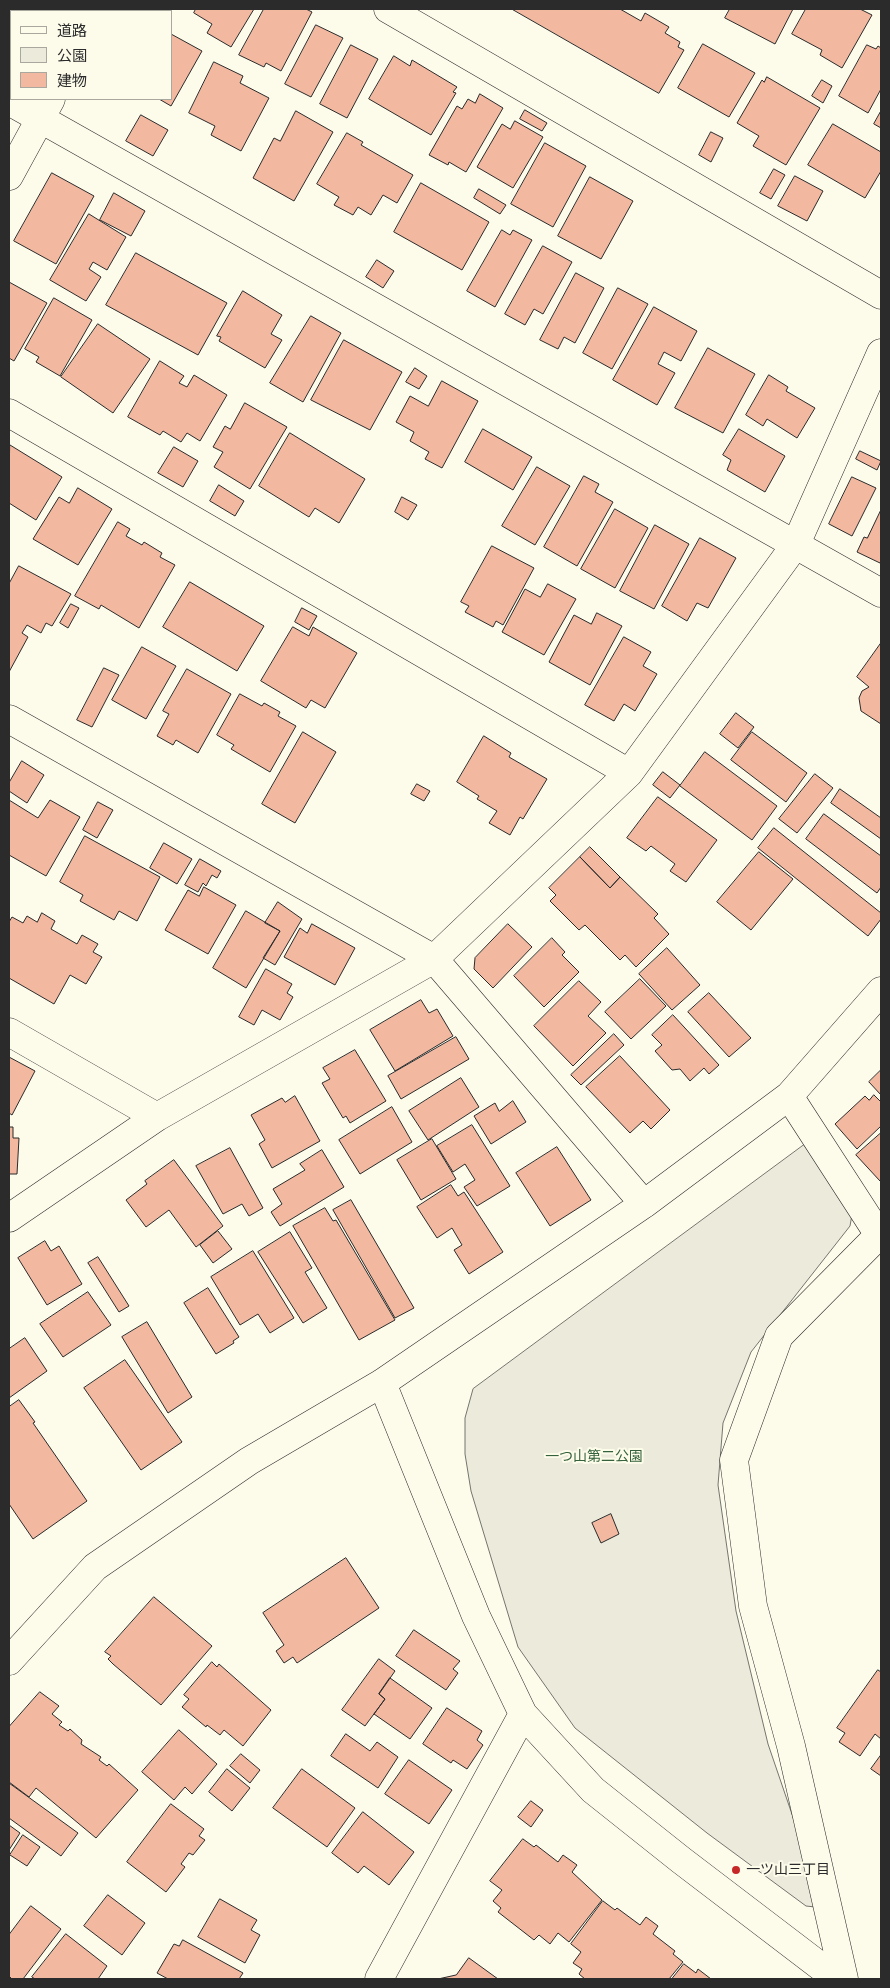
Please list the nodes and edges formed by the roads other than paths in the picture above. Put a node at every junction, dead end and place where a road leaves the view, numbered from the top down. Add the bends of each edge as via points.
1 (388, 9) edge
2 (9, 101) edge
3 (46, 109) edge
4 (9, 176) edge
5 (881, 294) edge
6 (881, 353) edge
7 (9, 413) edge
8 (796, 544) junction
9 (881, 593) edge
10 (9, 719) edge
11 (629, 773) junction
12 (434, 959) junction
13 (881, 991) edge
14 (9, 1032) edge
15 (789, 1096) junction
16 (157, 1117) junction
17 (644, 1204) junction
18 (9, 1218) edge
19 (880, 1235) edge
20 (382, 1383) junction
21 (9, 1661) edge
22 (523, 1714) junction
23 (379, 1979) edge
24 (837, 1979) edge
25 (844, 1979) edge

1 - 5 street
2 - 3 street
3 - 4 street
3 - 8 street
6 - 8 street
7 - 11 street
8 - 9 street
8 - 11 street
10 - 12 street
11 - 12 street
12 - 16 street
12 - 17 street
13 - 15 street
14 - 16 street
15 - 17 street
15 - 19 street
16 - 18 street
17 - 20 street
19 - 25 street via 779,1336 734,1460 753,1606 791,1746
20 - 21 street via 249,1461 95,1567
20 - 22 street via 476,1616
22 - 23 street
22 - 24 street via 592,1790

